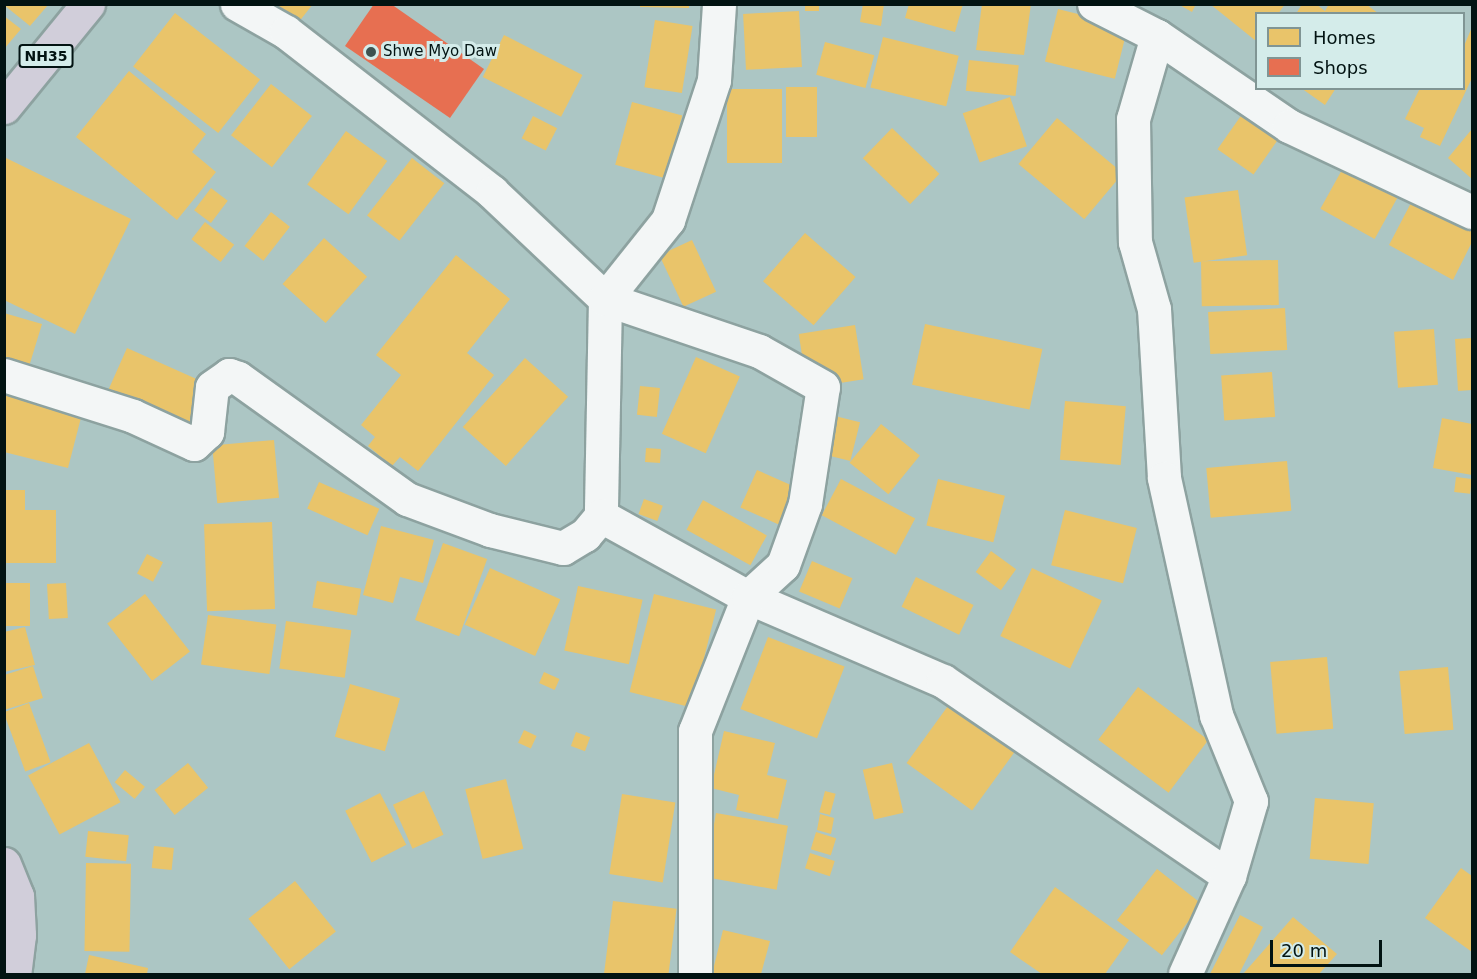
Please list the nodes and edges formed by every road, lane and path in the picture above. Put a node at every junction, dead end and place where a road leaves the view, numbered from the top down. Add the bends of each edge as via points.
1 (88, 4) edge
2 (237, 4) edge
3 (719, 4) edge
4 (1094, 4) edge
5 (1157, 36) junction
6 (4, 107) edge
7 (1473, 212) edge
8 (605, 299) junction
9 (4, 375) edge
10 (601, 516) junction
11 (748, 597) junction
12 (4, 864) edge
13 (1229, 876) junction
14 (14, 975) edge
15 (695, 975) edge
16 (1185, 975) edge

1 - 6 highway, NH35
2 - 8 street via 286,32 492,192
3 - 8 street via 714,80 668,220
4 - 5 street
5 - 7 street via 1289,126
5 - 13 street via 1133,119 1136,242 1154,309 1164,478 1216,715 1251,801
8 - 10 street
8 - 11 street via 759,351 823,387 805,504 783,565
9 - 10 street via 133,416 194,444 207,432 212,387 229,375 407,499 490,530 563,548 585,535
10 - 11 street
11 - 13 street via 944,681
11 - 15 street via 695,731
12 - 14 highway via 17,896 19,935
13 - 16 street

